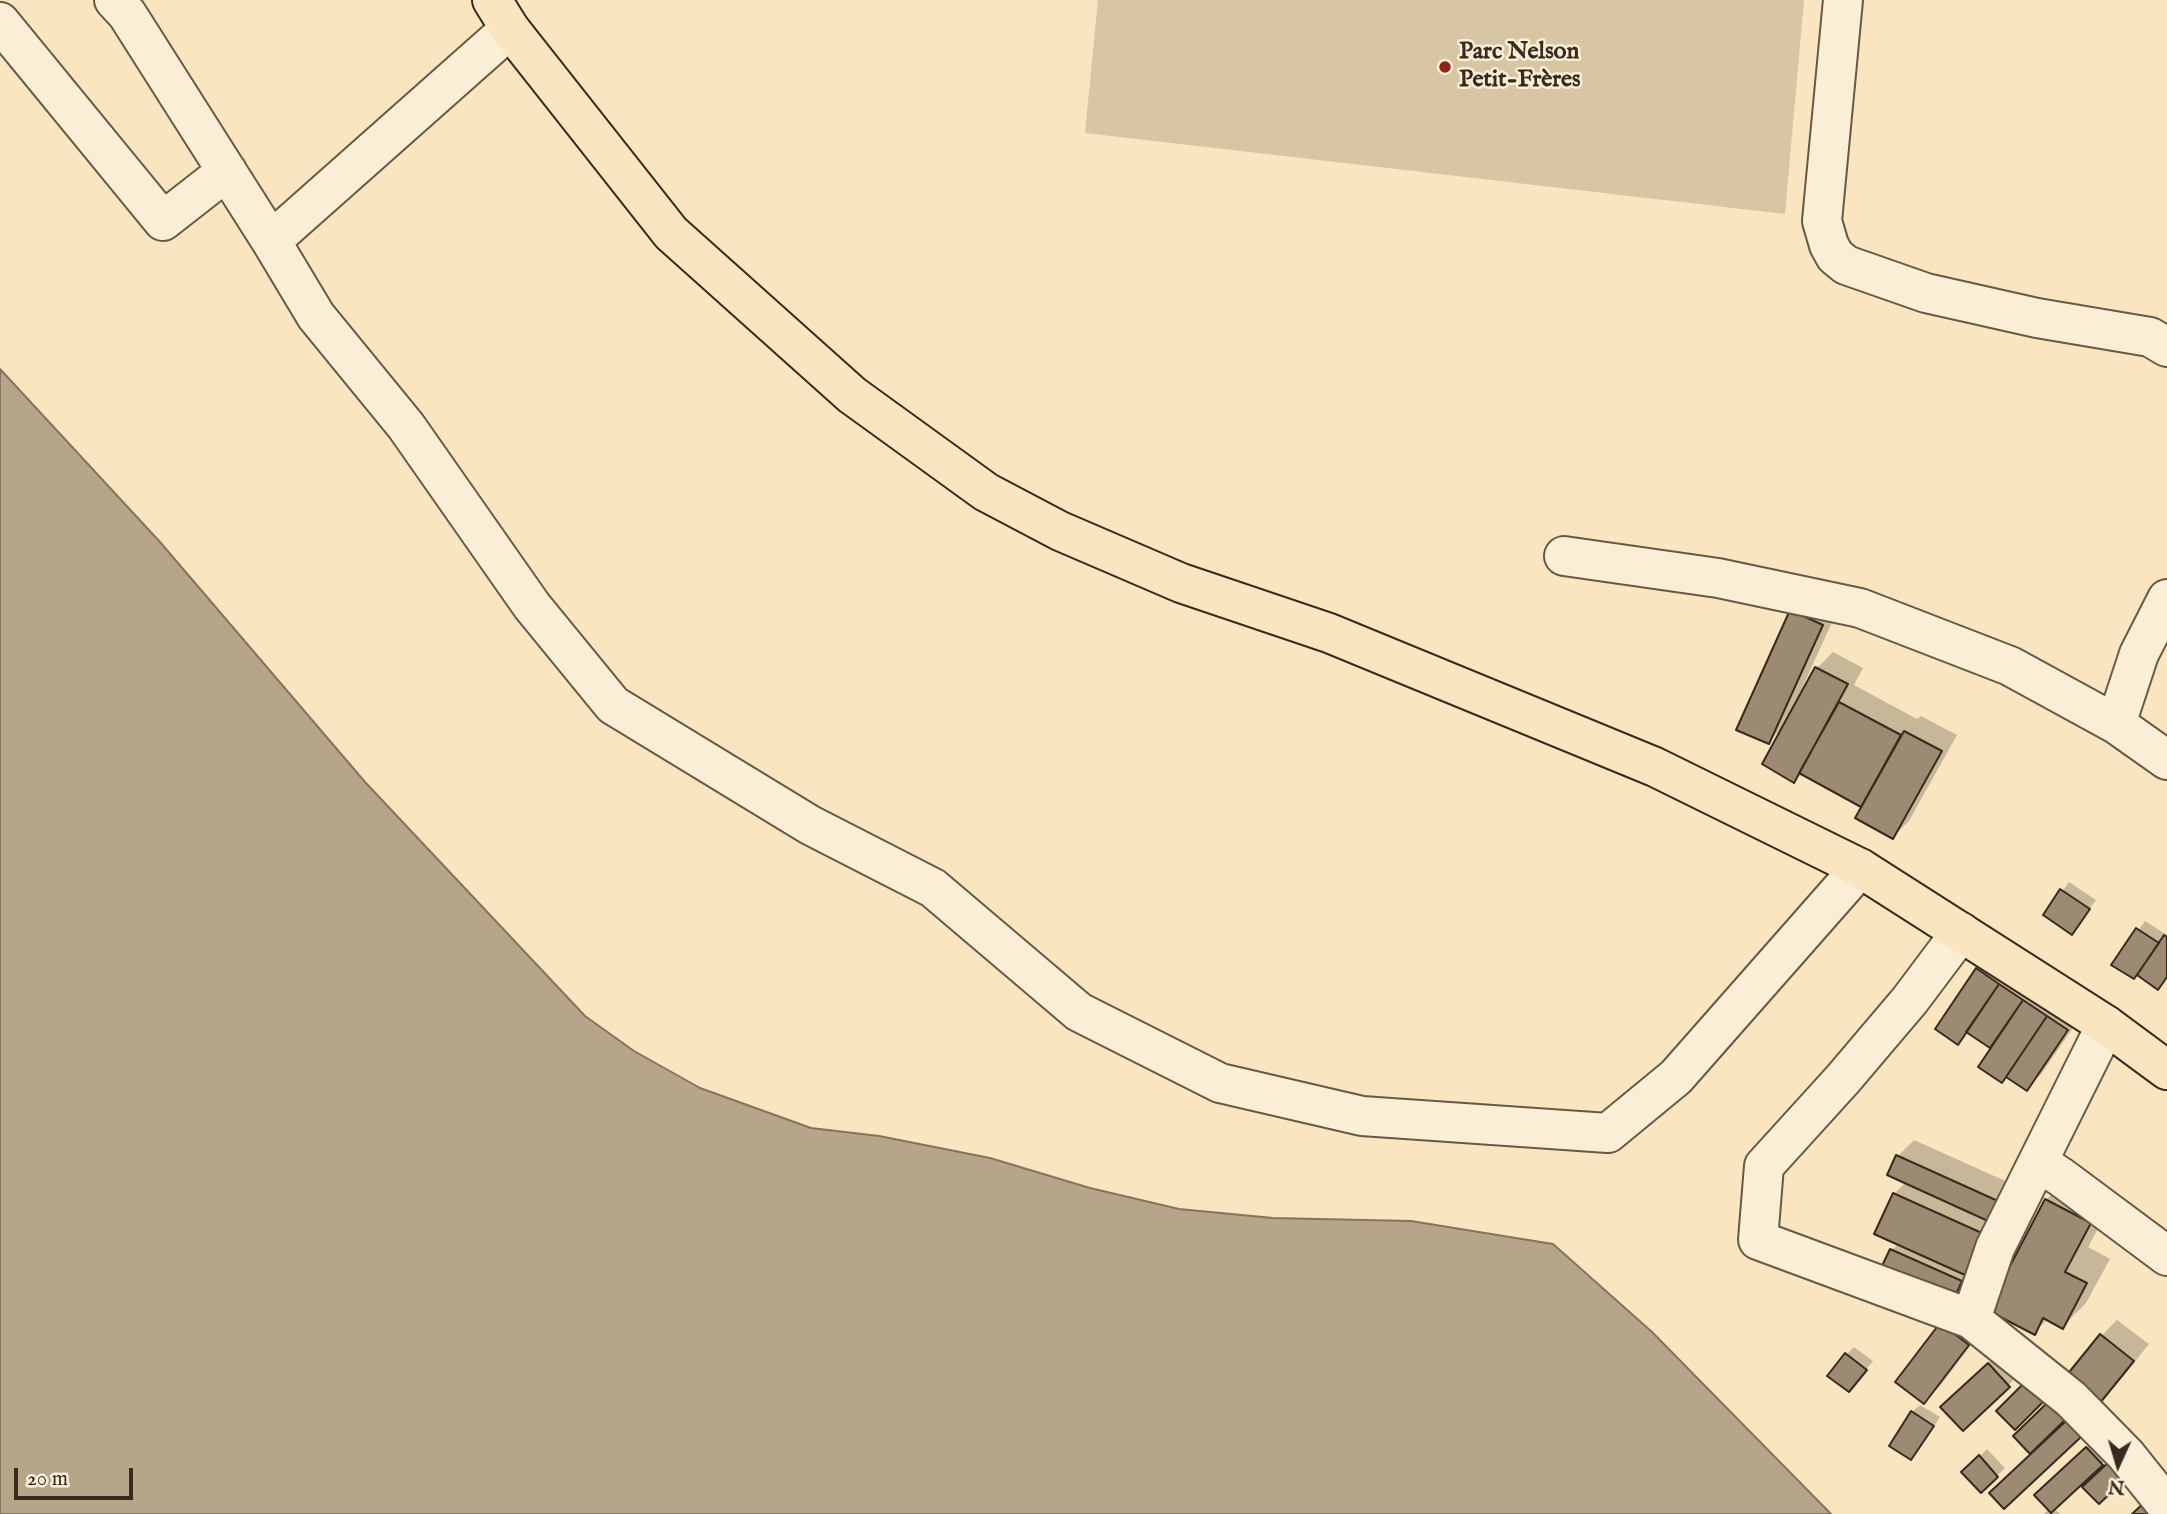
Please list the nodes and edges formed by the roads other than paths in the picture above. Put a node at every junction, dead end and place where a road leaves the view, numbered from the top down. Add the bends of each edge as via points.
1 (114, 0) edge
2 (1843, 0) edge
3 (501, 15) edge
4 (0, 22) edge
5 (227, 171) junction
6 (271, 241) junction
7 (2167, 347) edge
8 (1564, 556) dead end
9 (2167, 599) edge
10 (2116, 724) junction
11 (2167, 760) edge
12 (1860, 867) junction
13 (1961, 932) junction
14 (2106, 1025) junction
15 (2167, 1070) edge
16 (2038, 1162) junction
17 (2167, 1256) edge
18 (1970, 1319) junction
19 (2167, 1506) edge

1 - 5 street
2 - 7 street via 1822,221 1835,257 1926,293 2150,338
3 - 6 street
3 - 12 main road via 671,233 852,395 986,492 1060,531 1181,583 1329,633 1655,767
4 - 5 street via 163,221
5 - 6 street
6 - 12 street via 316,316 407,426 532,606 613,705 810,825 933,888 1079,1012 1220,1083 1362,1116 1608,1133 1676,1077
8 - 10 street via 1718,578 1860,608 2010,666
9 - 10 street via 2139,654
10 - 11 street
12 - 13 main road
13 - 14 main road
13 - 18 street via 1902,1010 1764,1166 1758,1240
14 - 15 main road
14 - 16 street
16 - 17 street
16 - 18 street via 1996,1248
18 - 19 street via 2071,1399 2126,1455

